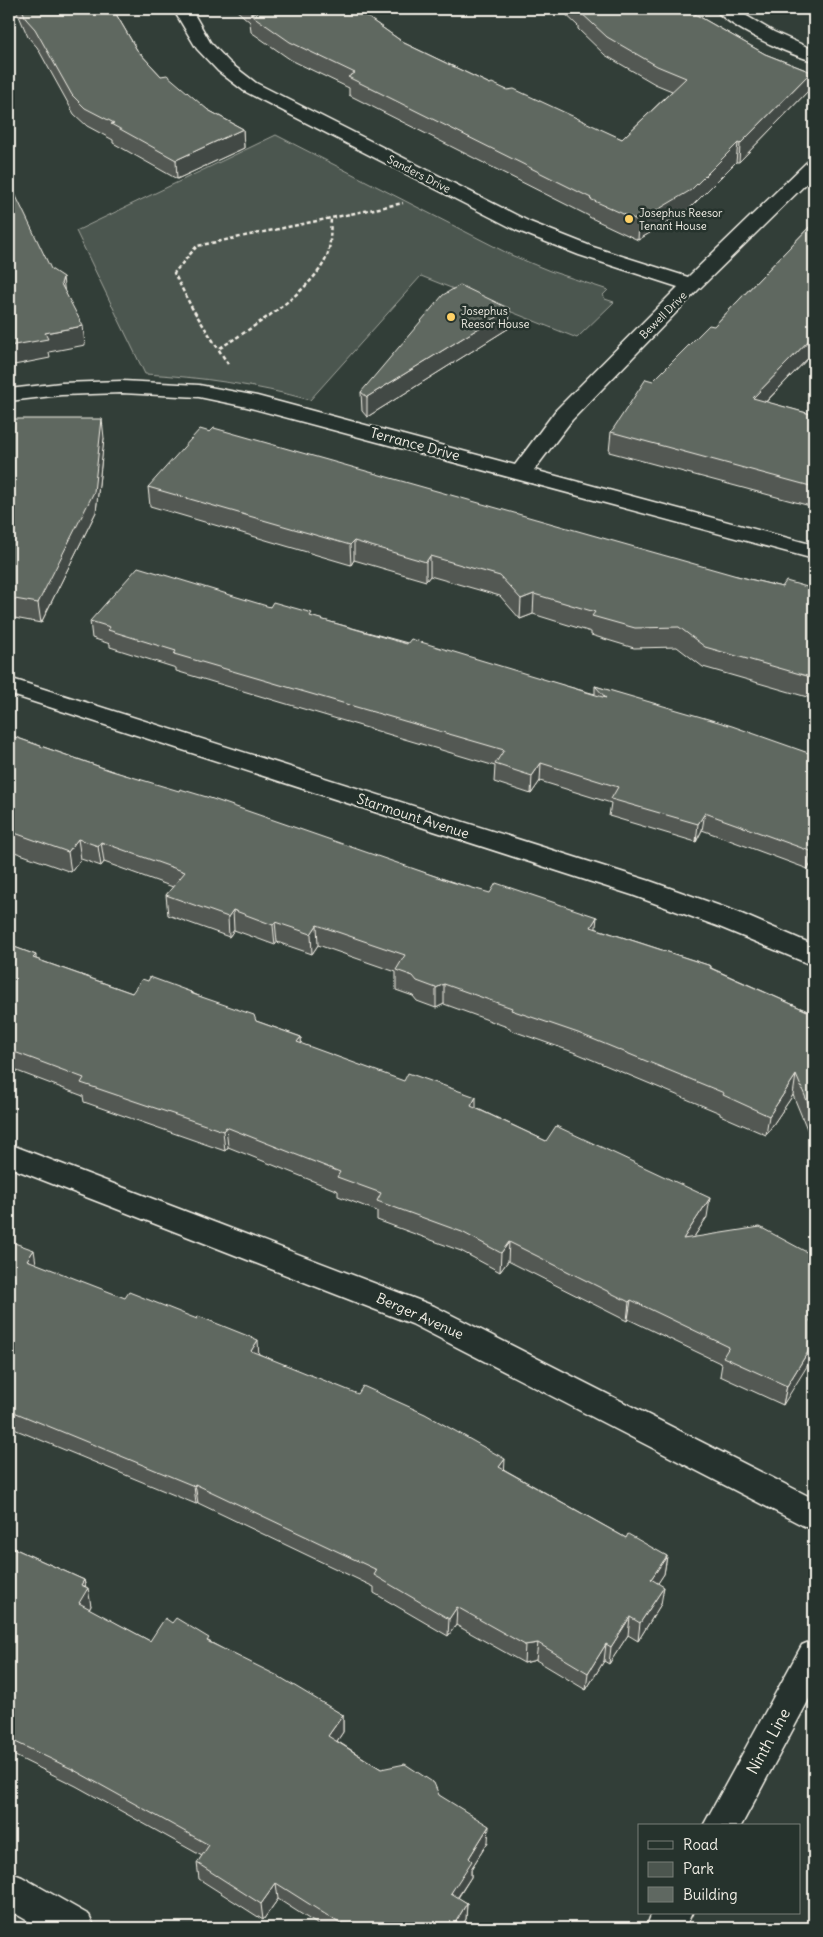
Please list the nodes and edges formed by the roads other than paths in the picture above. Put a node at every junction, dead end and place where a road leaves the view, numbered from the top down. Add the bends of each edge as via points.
1 (182, 9) edge
2 (724, 9) edge
3 (814, 56) edge
4 (814, 166) edge
5 (692, 285) junction
6 (9, 395) edge
7 (521, 472) junction
8 (814, 552) edge
9 (9, 686) edge
10 (814, 956) edge
11 (9, 1155) edge
12 (814, 1514) edge
13 (814, 1656) edge
14 (722, 1824) edge
15 (9, 1890) edge
16 (672, 1914) edge
17 (76, 1928) edge
18 (665, 1928) edge

1 - 5 street, Sanders Drive via 203,45 224,67 250,86 523,226 586,251
2 - 3 street via 767,35
4 - 5 street, Bewell Drive
5 - 7 street, Bewell Drive via 564,415
6 - 7 street, Terrance Drive via 61,389 199,391 307,415
7 - 8 street, Terrance Drive
9 - 10 street, Starmount Avenue via 641,888 727,919
11 - 12 street, Berger Avenue via 423,1315
13 - 14 street, Ninth Line
15 - 17 street
16 - 18 street

